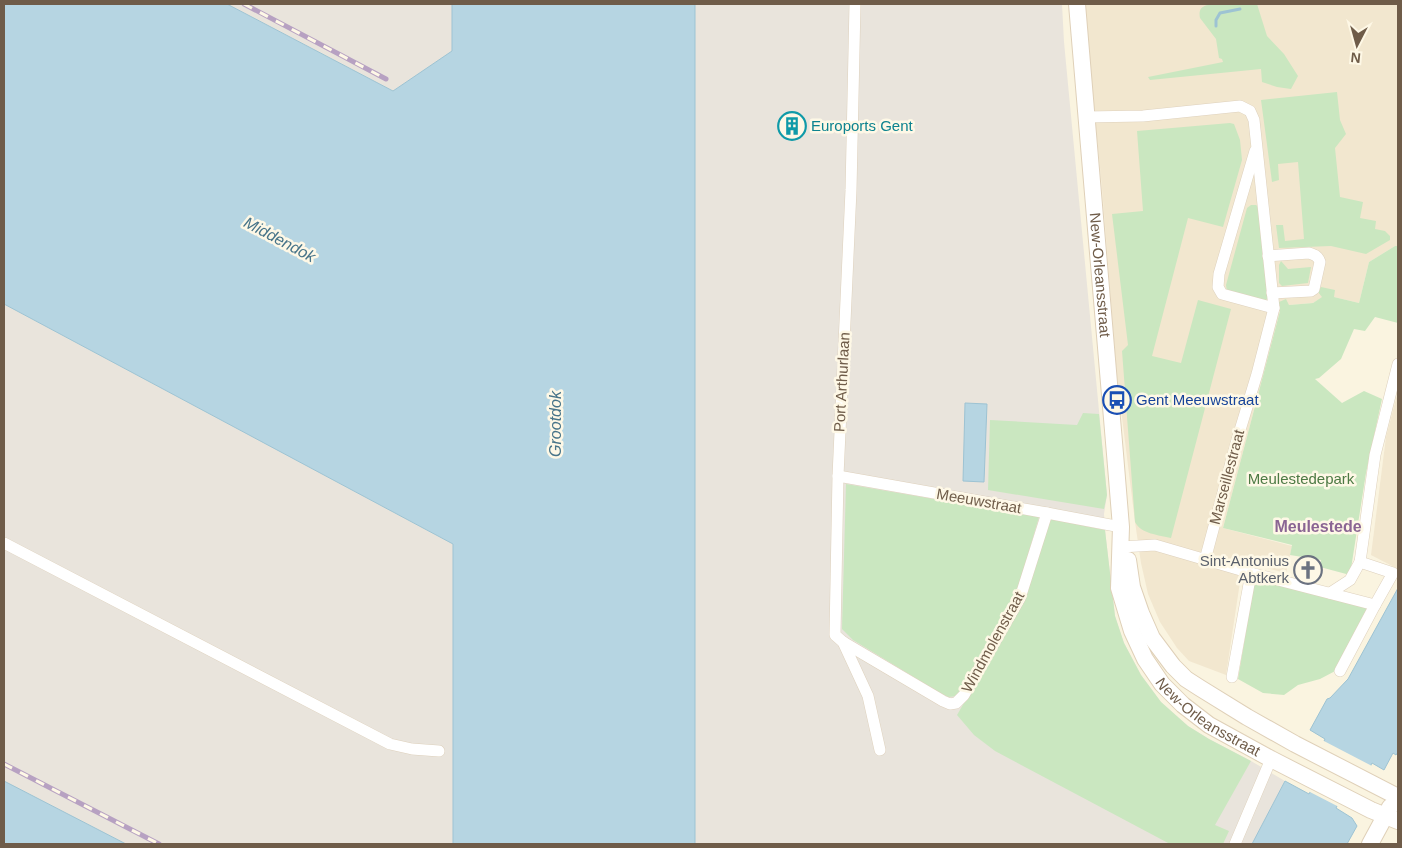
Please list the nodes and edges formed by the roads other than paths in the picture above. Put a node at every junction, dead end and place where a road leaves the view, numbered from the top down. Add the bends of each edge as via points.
1 (855, 4) edge
2 (1076, 4) edge
3 (1086, 118) junction
4 (1256, 147) junction
5 (1241, 197) junction
6 (1262, 198) junction
7 (1268, 256) junction
8 (1272, 293) junction
9 (1274, 308) junction
10 (1398, 364) edge
11 (838, 476) junction
12 (1047, 513) junction
13 (1121, 527) junction
14 (4, 542) edge
15 (1121, 547) junction
16 (1205, 560) junction
17 (1360, 562) junction
18 (1396, 568) edge
19 (1251, 573) junction
20 (1332, 593) junction
21 (1375, 605) junction
22 (843, 642) junction
23 (1340, 671) dead end
24 (1232, 677) dead end
25 (880, 750) dead end
26 (439, 751) dead end
27 (1271, 759) junction
28 (1397, 794) edge
29 (1392, 819) edge
30 (1235, 844) edge
31 (1370, 844) edge

1 - 11 street, Port Arthurlaan via 851,190
2 - 3 main road, New-Orleansstraat
3 - 4 street, Marseillestraat via 1240,106 1250,112 1254,120
3 - 13 main road, New-Orleansstraat
4 - 5 street, Marseillestraat
4 - 6 street, Marseillestraat
5 - 6 street via 1256,194
5 - 9 street, Marseillestraat via 1218,286 1222,294
6 - 7 street, Marseillestraat
7 - 8 street, Marseillestraat
7 - 8 street via 1309,254 1315,255 1320,262 1313,289
8 - 9 street, Marseillestraat
9 - 16 street, Marseillestraat
10 - 17 street via 1375,455
11 - 12 street, Meeuwstraat
11 - 22 street, Port Arthurlaan via 835,635
12 - 13 street, Meeuwstraat
12 - 22 street, Windmolenstraat via 1020,598 964,695 956,703 943,701
13 - 15 main road, New-Orleansstraat
14 - 26 street via 390,744
15 - 16 street via 1155,545
15 - 27 main road, New-Orleansstraat via 1119,588 1132,632 1162,684 1209,725
15 - 28 main road, New-Orleansstraat via 1152,638 1186,679 1298,745
16 - 19 street
17 - 18 street
17 - 20 street via 1350,580
18 - 21 street
19 - 20 street
19 - 24 street
20 - 21 street
21 - 23 street
22 - 25 street, Port Arthurlaan via 868,696
27 - 29 main road, New-Orleansstraat
27 - 30 street
28 - 29 main road
29 - 31 main road

